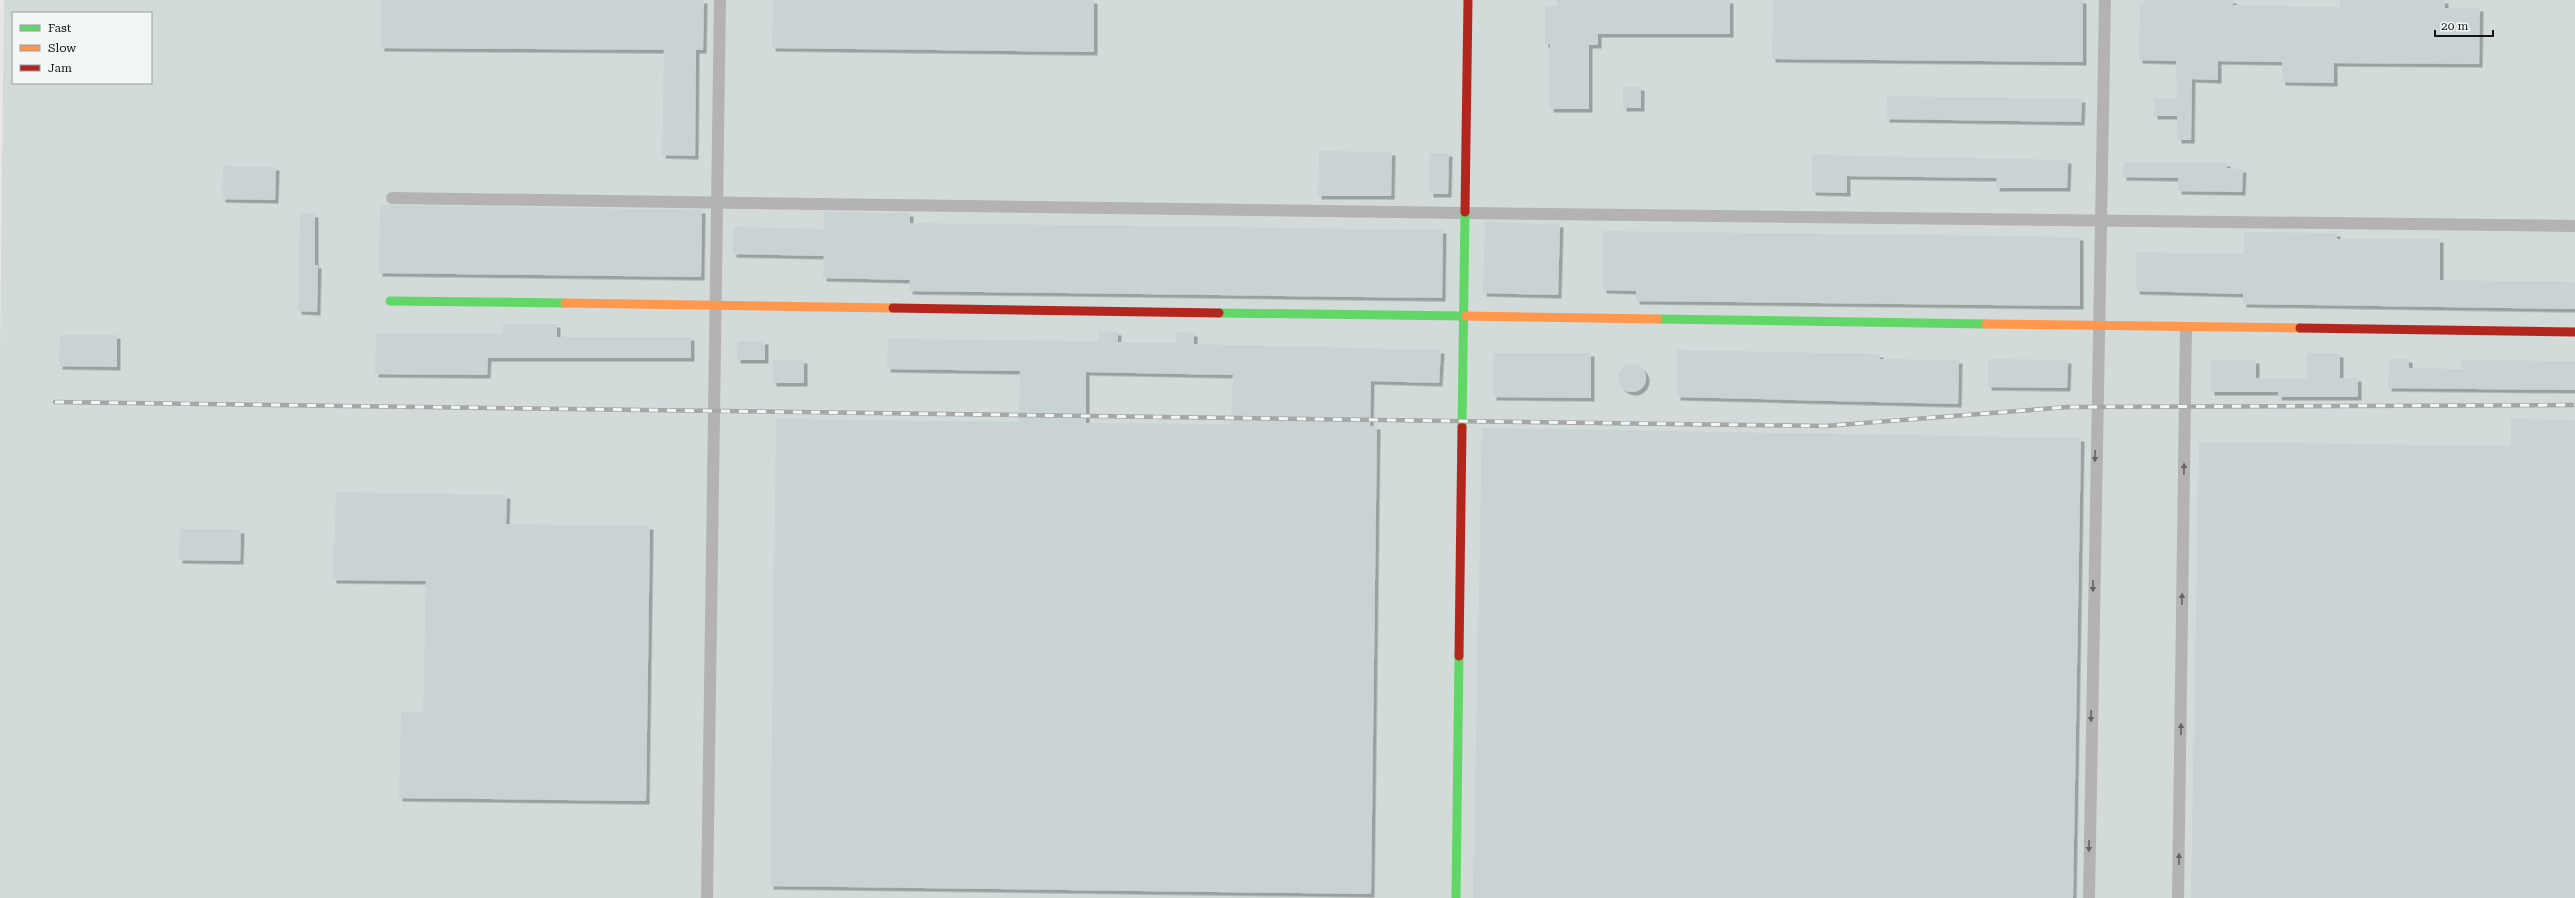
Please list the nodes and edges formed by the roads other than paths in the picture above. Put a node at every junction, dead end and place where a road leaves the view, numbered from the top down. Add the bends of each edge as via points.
1 (720, 0) edge
2 (1468, 0) edge
3 (2104, 0) edge
4 (392, 198) dead end
5 (717, 203) junction
6 (1464, 214) junction
7 (2100, 221) junction
8 (2575, 226) edge
9 (390, 301) dead end
10 (716, 305) junction
11 (1462, 317) junction
12 (2097, 326) junction
13 (2186, 328) junction
14 (2575, 332) edge
15 (707, 898) edge
16 (1456, 898) edge
17 (2088, 898) edge
18 (2178, 898) edge

1 - 5 lane
2 - 6 street
3 - 7 lane
4 - 5 lane
5 - 6 lane
5 - 10 lane
6 - 7 lane
6 - 11 street
7 - 8 lane
7 - 12 lane
9 - 10 street
10 - 11 street
10 - 15 lane
11 - 12 street
11 - 16 street
12 - 13 street
12 -> 17 lane
13 - 14 street
18 -> 13 lane

